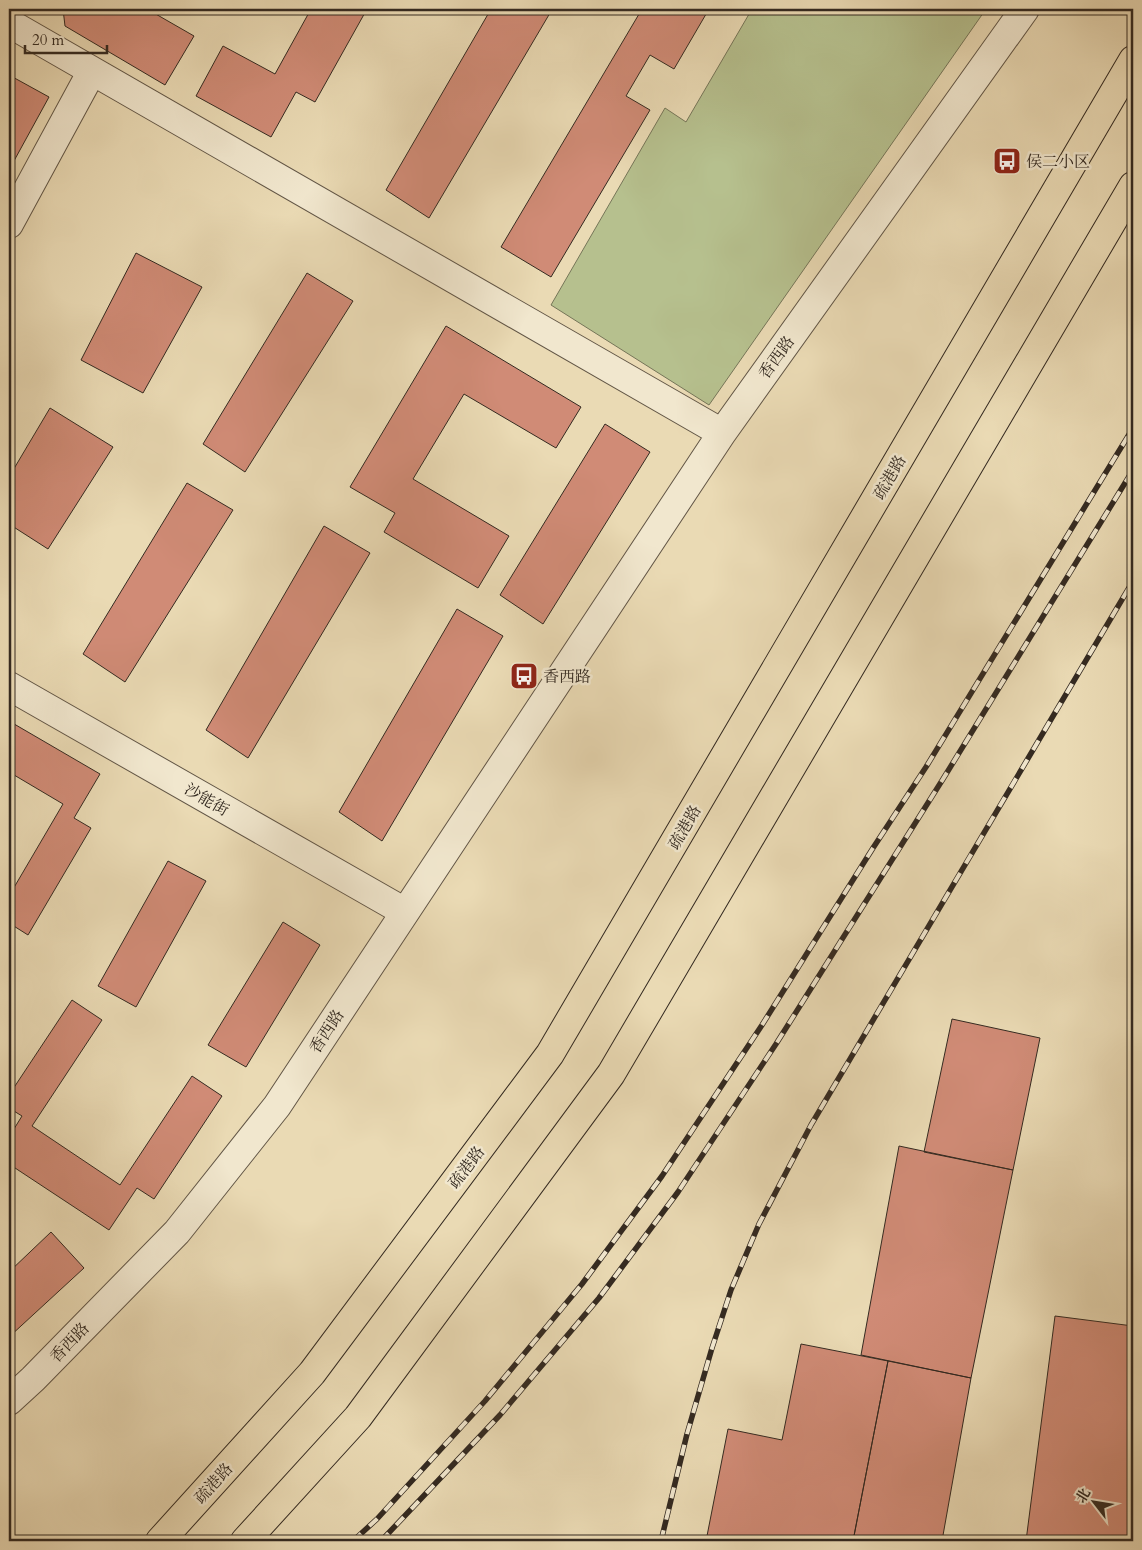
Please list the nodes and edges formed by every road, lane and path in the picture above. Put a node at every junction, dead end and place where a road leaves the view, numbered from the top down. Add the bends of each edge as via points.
1 (1025, 9) edge
2 (9, 23) edge
3 (1133, 60) edge
4 (92, 71) junction
5 (1133, 186) edge
6 (9, 224) edge
7 (722, 432) junction
8 (9, 686) edge
9 (405, 912) junction
10 (9, 1401) edge
11 (160, 1541) edge
12 (245, 1541) edge

1 - 7 street, 香西路
2 - 4 street
3 - 11 highway, 疏港路 via 550,1054 312,1373
4 - 6 street
4 - 7 street
5 - 12 highway via 611,1074 358,1417
7 - 9 street, 香西路
8 - 9 street, 沙能街
9 - 10 street, 香西路 via 277,1106 177,1232

